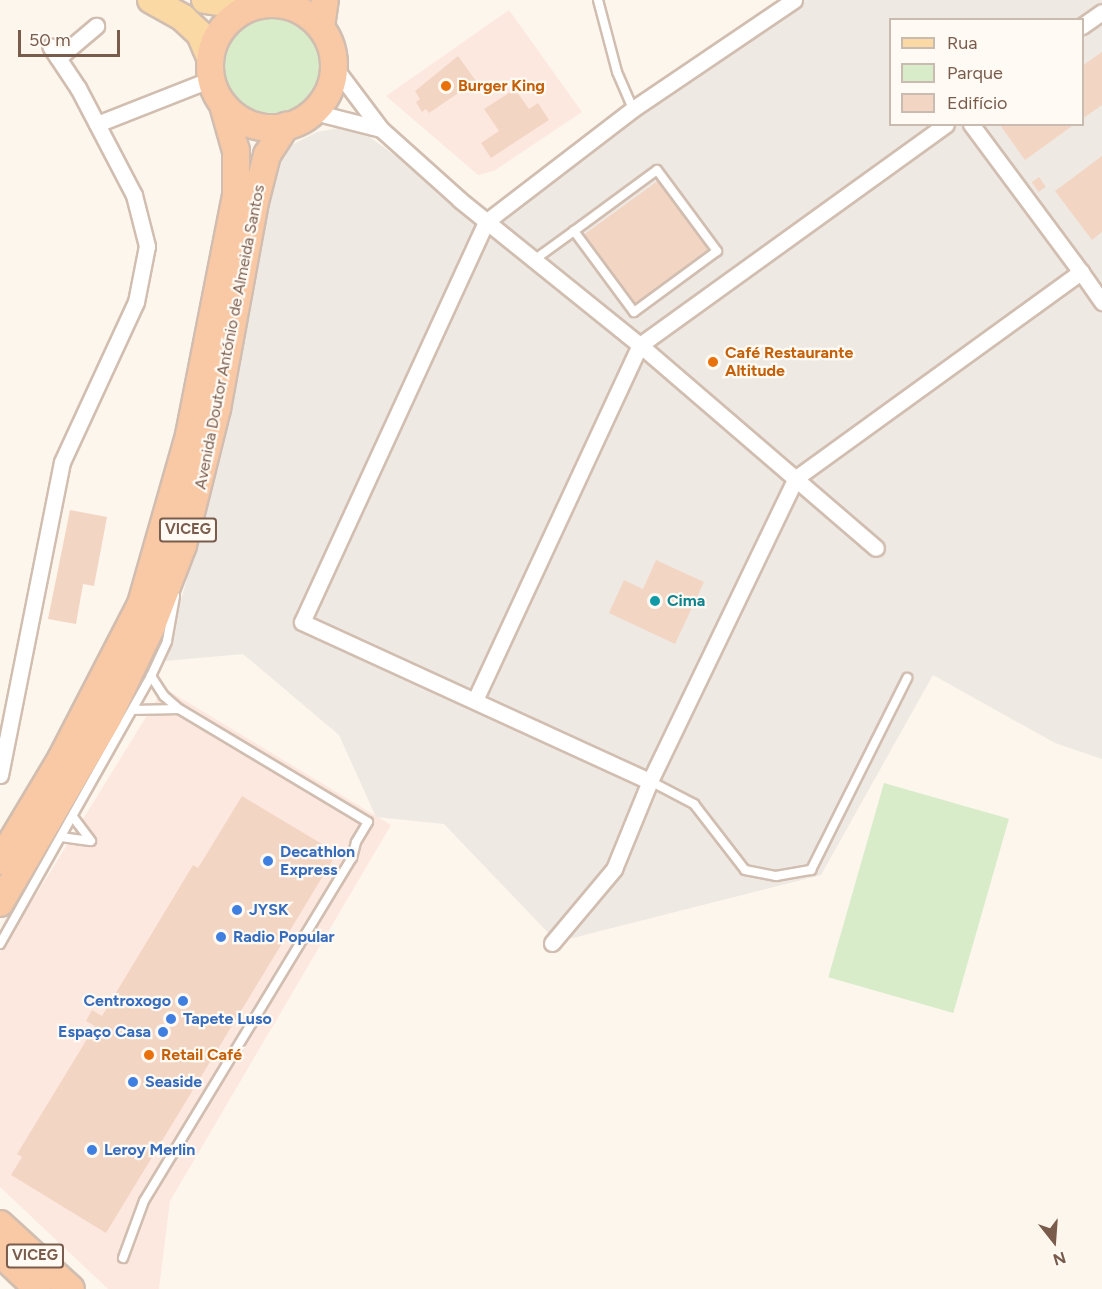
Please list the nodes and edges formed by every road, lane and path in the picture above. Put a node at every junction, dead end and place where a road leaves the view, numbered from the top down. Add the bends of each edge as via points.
1 (151, 0) edge
2 (205, 0) edge
3 (325, 0) edge
4 (598, 0) edge
5 (794, 0) edge
6 (266, 4) edge
7 (1102, 12) edge
8 (1084, 25) edge
9 (96, 26) dead end
10 (321, 27) junction
11 (211, 68) junction
12 (335, 68) junction
13 (224, 105) junction
14 (633, 109) junction
15 (314, 112) junction
16 (97, 124) junction
17 (286, 126) junction
18 (943, 126) edge
19 (972, 126) edge
20 (381, 129) junction
21 (486, 222) junction
22 (574, 231) junction
23 (534, 260) junction
24 (1081, 272) junction
25 (1102, 302) edge
26 (640, 345) junction
27 (796, 478) junction
28 (183, 545) junction
29 (876, 548) dead end
30 (151, 676) junction
31 (907, 678) dead end
32 (475, 700) junction
33 (179, 709) junction
34 (133, 710) junction
35 (0, 775) edge
36 (650, 780) junction
37 (73, 817) junction
38 (62, 837) junction
39 (0, 861) edge
40 (0, 903) edge
41 (552, 943) dead end
42 (0, 944) edge
43 (0, 1224) edge
44 (0, 1253) edge
45 (123, 1258) dead end
46 (38, 1289) edge
47 (71, 1289) edge

1 - 11 main road via 191,26
2 - 6 main road
3 - 10 highway
4 - 14 lane via 617,72
5 - 14 street
6 - 10 highway via 308,14
6 - 11 highway via 224,26
7 - 8 street
9 - 16 street via 54,52
10 - 12 highway via 331,47
11 - 13 highway
11 - 16 street
12 - 15 highway via 332,85
12 - 20 street
13 - 17 highway via 252,125
13 - 39 highway, Avenida Doutor António de Almeida Santos / VICEG via 236,152 236,195 189,435 141,604 61,759
14 - 21 street
15 - 17 highway
15 - 20 street
16 - 35 street via 134,195 147,246 136,302 62,462
17 - 28 highway, Avenida Doutor António de Almeida Santos / VICEG via 267,155 255,202 212,432
18 - 26 street
19 - 24 street
20 - 21 street
21 - 23 street
21 - 32 street via 302,622
22 - 22 lane via 657,170 717,251 634,312
22 - 23 lane
23 - 26 street
24 - 25 street
24 - 27 street
26 - 27 street
26 - 32 street
27 - 29 street
27 - 36 street
28 - 30 lane via 168,641
28 - 40 highway, Avenida Doutor António de Almeida Santos / VICEG via 151,628 108,718
30 - 33 lane via 164,696
30 - 34 lane
31 - 36 lane via 812,870 776,876 745,870 694,804
32 - 36 street
33 - 34 lane
33 - 45 lane via 368,822 352,858 144,1201
34 - 37 lane
36 - 41 street via 614,869
37 - 38 lane
37 - 38 lane via 91,841
38 - 42 lane
43 - 47 highway, VICEG
44 - 46 highway, VICEG

